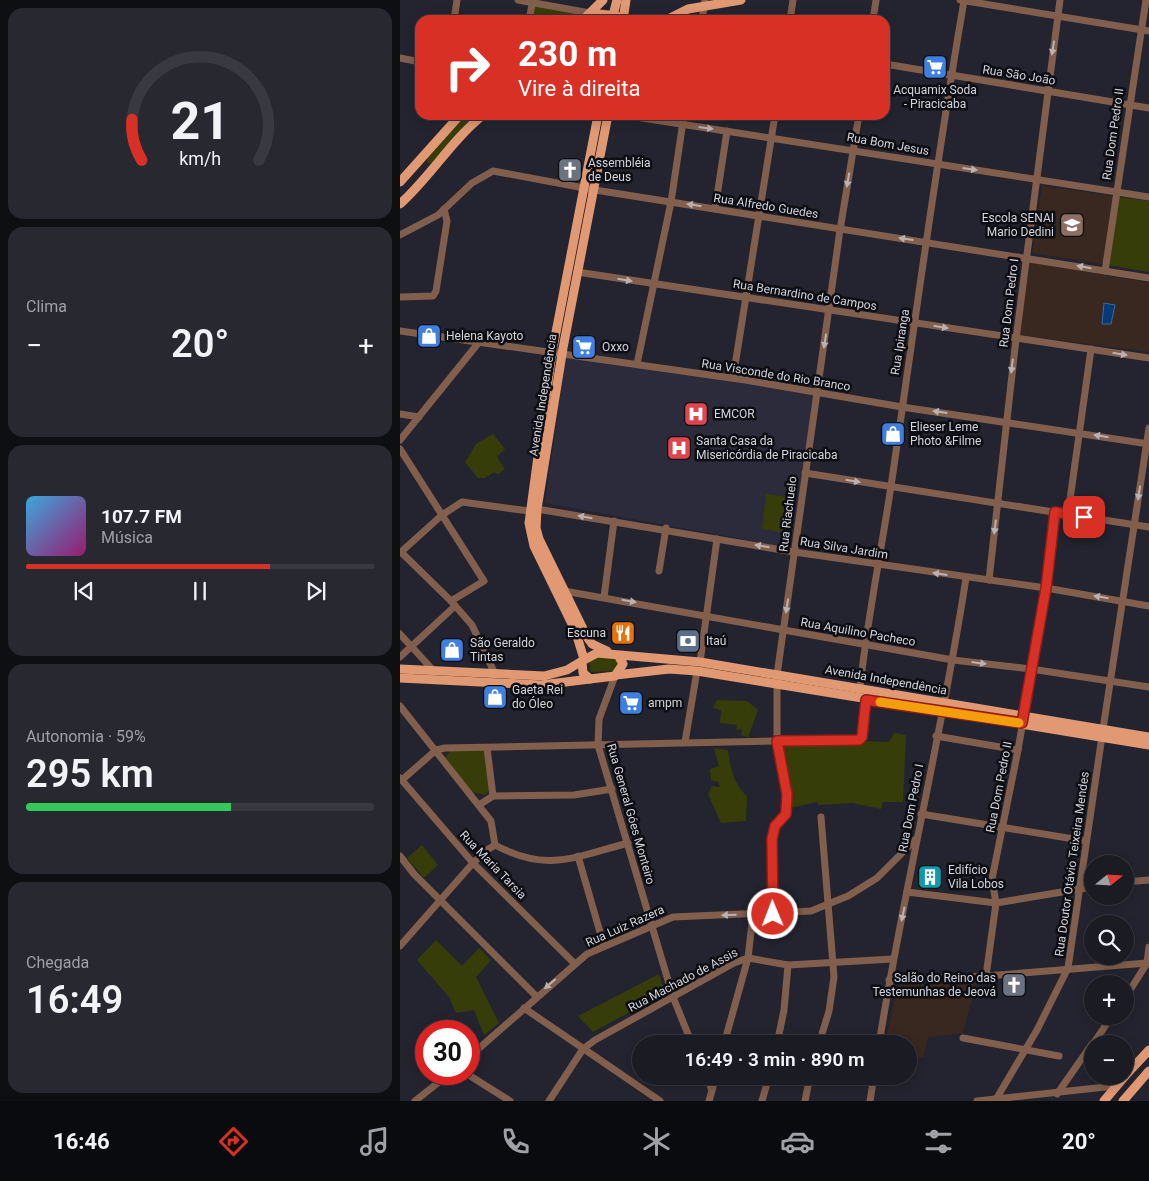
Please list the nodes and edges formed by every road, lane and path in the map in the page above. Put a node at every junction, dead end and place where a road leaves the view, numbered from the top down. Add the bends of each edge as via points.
1 (457, 0) edge
2 (518, 0) edge
3 (603, 0) edge
4 (617, 0) edge
5 (626, 0) edge
6 (741, 0) edge
7 (793, 0) edge
8 (876, 0) edge
9 (960, 0) edge
10 (1060, 0) edge
11 (1146, 0) edge
12 (532, 1) edge
13 (964, 1) edge
14 (705, 2) edge
15 (590, 13) junction
16 (455, 15) edge
17 (530, 15) edge
18 (600, 15) edge
19 (615, 15) edge
20 (624, 15) edge
21 (676, 15) edge
22 (703, 15) edge
23 (791, 15) edge
24 (874, 15) edge
25 (1058, 17) junction
26 (1140, 30) junction
27 (1149, 31) edge
28 (400, 58) edge
29 (415, 61) edge
30 (890, 65) edge
31 (951, 76) junction
32 (1047, 91) junction
33 (1129, 105) junction
34 (1149, 108) edge
35 (456, 120) edge
36 (478, 120) edge
37 (597, 120) edge
38 (607, 120) edge
39 (652, 120) edge
40 (683, 120) edge
41 (774, 120) edge
42 (858, 120) edge
43 (682, 125) junction
44 (727, 131) junction
45 (772, 137) junction
46 (854, 150) junction
47 (939, 164) junction
48 (1036, 178) junction
49 (400, 182) edge
50 (582, 188) junction
51 (595, 190) junction
52 (1117, 192) junction
53 (1149, 197) edge
54 (672, 202) junction
55 (400, 204) edge
56 (444, 209) junction
57 (715, 209) junction
58 (758, 217) junction
59 (840, 230) junction
60 (400, 235) edge
61 (925, 242) junction
62 (1026, 257) junction
63 (1105, 271) junction
64 (577, 272) junction
65 (1149, 278) edge
66 (653, 285) junction
67 (745, 296) junction
68 (400, 297) edge
69 (830, 310) junction
70 (915, 323) junction
71 (400, 331) edge
72 (1016, 339) junction
73 (480, 342) junction
74 (1091, 349) junction
75 (552, 353) junction
76 (562, 354) junction
77 (1149, 358) edge
78 (637, 364) junction
79 (733, 378) junction
80 (817, 392) junction
81 (902, 407) junction
82 (400, 414) edge
83 (420, 417) junction
84 (1006, 421) junction
85 (1149, 428) edge
86 (1078, 432) junction
87 (400, 440) edge
88 (1148, 444) edge
89 (400, 449) edge
90 (805, 473) junction
91 (891, 486) junction
92 (998, 504) junction
93 (533, 510) junction
94 (1055, 512) junction
95 (1068, 514) junction
96 (442, 515) junction
97 (614, 522) junction
98 (1134, 525) junction
99 (1149, 527) edge
100 (666, 528) junction
101 (717, 539) junction
102 (795, 552) junction
103 (401, 553) edge
104 (877, 564) junction
105 (659, 571) dead end
106 (966, 578) junction
107 (988, 580) junction
108 (1046, 588) junction
109 (564, 591) junction
110 (604, 597) junction
111 (1122, 601) junction
112 (453, 603) junction
113 (1149, 606) edge
114 (706, 615) junction
115 (783, 630) junction
116 (400, 634) edge
117 (864, 644) junction
118 (412, 647) junction
119 (616, 654) junction
120 (400, 657) edge
121 (583, 660) junction
122 (953, 660) junction
123 (700, 662) junction
124 (432, 669) junction
125 (1031, 669) junction
126 (697, 671) junction
127 (495, 674) junction
128 (400, 675) edge
129 (615, 675) junction
130 (777, 675) junction
131 (590, 679) junction
132 (1110, 681) junction
133 (776, 685) junction
134 (860, 688) junction
135 (1149, 688) edge
136 (866, 700) junction
137 (400, 706) edge
138 (944, 707) junction
139 (1023, 719) junction
140 (1102, 732) junction
141 (936, 736) junction
142 (1149, 738) edge
143 (777, 741) junction
144 (684, 742) junction
145 (598, 745) junction
146 (1149, 745) edge
147 (487, 748) junction
148 (436, 750) junction
149 (1018, 750) junction
150 (401, 779) edge
151 (612, 789) junction
152 (493, 796) junction
153 (479, 805) junction
154 (921, 814) junction
155 (821, 817) dead end
156 (1003, 829) junction
157 (916, 839) junction
158 (1086, 841) junction
159 (628, 843) junction
160 (495, 845) junction
161 (400, 856) edge
162 (578, 856) junction
163 (901, 856) junction
164 (913, 858) junction
165 (473, 864) junction
166 (1149, 880) edge
167 (1134, 881) edge
168 (1084, 888) edge
169 (1078, 889) junction
170 (907, 892) junction
171 (439, 899) junction
172 (996, 903) junction
173 (829, 905) junction
174 (753, 914) junction
175 (773, 914) junction
176 (650, 925) junction
177 (400, 946) edge
178 (604, 946) junction
179 (1149, 947) edge
180 (748, 958) junction
181 (893, 959) junction
182 (574, 963) junction
183 (833, 963) junction
184 (1147, 963) junction
185 (788, 965) junction
186 (1068, 968) junction
187 (986, 976) junction
188 (890, 980) junction
189 (1134, 984) edge
190 (536, 996) junction
191 (673, 997) junction
192 (524, 1008) junction
193 (688, 1035) edge
194 (727, 1035) edge
195 (779, 1035) edge
196 (821, 1035) edge
197 (881, 1035) edge
198 (963, 1038) dead end
199 (480, 1047) edge
200 (583, 1049) junction
201 (1025, 1050) junction
202 (1149, 1050) edge
203 (1059, 1056) dead end
204 (1084, 1056) edge
205 (1134, 1066) edge
206 (1149, 1071) edge
207 (480, 1082) edge
208 (436, 1085) edge
209 (710, 1085) edge
210 (714, 1085) edge
211 (766, 1085) edge
212 (808, 1085) edge
213 (873, 1085) edge
214 (1115, 1086) junction
215 (712, 1091) junction
216 (1057, 1094) junction
217 (996, 1099) edge
218 (416, 1101) edge
219 (510, 1101) edge
220 (549, 1101) edge
221 (660, 1101) edge
222 (704, 1101) edge
223 (710, 1101) edge
224 (762, 1101) edge
225 (805, 1101) edge
226 (870, 1101) edge
227 (977, 1101) edge
228 (1104, 1101) edge
229 (1122, 1101) edge

1 - 16 street
2 - 12 street
3 - 15 main road
4 - 19 main road
5 - 20 main road
6 - 14 main road
7 - 23 street
8 - 24 street
9 - 13 street
10 - 25 street, Rua Dom Pedro I
11 - 26 street, Rua Dom Pedro II
12 - 15 street
12 - 17 street
13 - 25 street
13 - 31 street, Rua Ipiranga
14 - 21 main road
14 - 22 street
15 - 18 main road
25 - 26 street
25 -> 32 street, Rua Dom Pedro I
26 - 27 street
26 - 33 street, Rua Dom Pedro II
28 - 29 street
30 - 31 street, Rua São João
31 - 32 street, Rua São João
31 - 47 street, Rua Ipiranga
32 - 33 street, Rua São João
32 - 48 street, Rua Dom Pedro I
33 - 34 street, Rua São João
33 - 52 street, Rua Dom Pedro II
35 - 49 main road
36 - 55 main road via 449,147
37 - 50 main road, Avenida Independência
38 - 51 main road, Avenida Independência
39 - 43 street, Rua Bom Jesus
40 - 43 street
41 - 45 street
42 - 46 street, Rua Riachuelo
43 -> 44 street, Rua Bom Jesus
43 - 54 street
44 - 45 street, Rua Bom Jesus
44 - 57 street
45 - 46 street, Rua Bom Jesus
45 - 58 street
46 - 47 street, Rua Bom Jesus
46 -> 59 street, Rua Riachuelo
47 -> 48 street, Rua Bom Jesus
47 - 61 street, Rua Ipiranga
48 - 52 street, Rua Bom Jesus
48 - 62 street, Rua Dom Pedro I
50 - 51 street, Rua Alfredo Guedes
50 - 56 street, Rua Alfredo Guedes via 493,171 472,183
50 - 75 main road, Avenida Independência
51 - 54 street, Rua Alfredo Guedes
51 - 64 main road, Avenida Independência
52 - 53 street, Rua Bom Jesus
52 - 63 street, Rua Dom Pedro II
57 -> 54 street, Rua Alfredo Guedes
54 - 66 street
56 - 60 street, Rua Alfredo Guedes via 427,222
56 - 68 street via 447,221 436,291 433,296
57 - 58 street, Rua Alfredo Guedes
58 - 59 street, Rua Alfredo Guedes
58 - 67 street
61 -> 59 street, Rua Alfredo Guedes
59 - 69 street, Rua Riachuelo
61 - 62 street, Rua Alfredo Guedes
61 - 70 street, Rua Ipiranga
63 -> 62 street, Rua Alfredo Guedes
62 - 72 street, Rua Dom Pedro I
63 - 65 street, Rua Alfredo Guedes
64 -> 66 street, Rua Bernardino de Campos
64 - 76 main road, Avenida Independência
66 - 67 street, Rua Bernardino de Campos
66 - 78 street
67 - 69 street, Rua Bernardino de Campos
67 - 79 street
69 - 70 street, Rua Bernardino de Campos
69 -> 80 street, Rua Riachuelo
70 -> 72 street, Rua Bernardino de Campos
70 - 81 street, Rua Ipiranga
71 - 73 street, Rua Visconde do Rio Branco
72 - 74 street, Rua Bernardino de Campos
72 -> 84 street, Rua Dom Pedro I
73 - 75 street, Rua Visconde do Rio Branco
73 - 83 street
74 -> 77 street, Rua Bernardino de Campos
74 - 86 street
75 - 76 street, Rua Visconde do Rio Branco
75 - 93 main road, Avenida Independência
76 - 78 street, Rua Visconde do Rio Branco
76 - 93 main road, Avenida Independência
78 - 79 street, Rua Visconde do Rio Branco
79 - 80 street, Rua Visconde do Rio Branco
80 - 81 street, Rua Visconde do Rio Branco
80 - 90 street, Rua Riachuelo
84 -> 81 street, Rua Visconde do Rio Branco
81 - 91 street, Rua Ipiranga
82 - 83 street
83 - 87 street
84 - 86 street, Rua Visconde do Rio Branco
84 - 92 street, Rua Dom Pedro I
85 - 88 street, Rua Doutor Otávio Teixeira Mendes
88 -> 86 street, Rua Visconde do Rio Branco
86 - 95 street
88 -> 98 street, Rua Doutor Otávio Teixeira Mendes
89 - 96 street
90 -> 91 street
90 - 102 street, Rua Riachuelo
91 - 92 street
91 - 104 street, Rua Ipiranga
92 - 94 street
92 -> 107 street, Rua Dom Pedro I
93 - 96 street, Rua Silva Jardim via 462,502
97 -> 93 street, Rua Silva Jardim
93 - 109 main road, Avenida Independência via 539,539
93 - 121 main road, Avenida Independência via 530,533 534,546 575,630
94 - 95 street
94 - 108 street, Rua Dom Pedro II
95 - 98 street
96 - 103 street, Rua Silva Jardim
96 - 112 street via 484,581
97 - 100 street, Rua Silva Jardim
97 - 110 street
98 - 99 street
98 - 111 street, Rua Doutor Otávio Teixeira Mendes
100 - 101 street, Rua Silva Jardim
100 - 105 street
102 -> 101 street, Rua Silva Jardim
101 - 114 street
102 - 104 street, Rua Silva Jardim
102 -> 115 street, Rua Riachuelo
103 - 112 street
106 -> 104 street, Rua Silva Jardim
104 - 117 street, Rua Ipiranga
106 - 107 street, Rua Silva Jardim
106 - 122 street, Rua Dom Pedro I
107 - 108 street, Rua Silva Jardim
111 -> 108 street, Rua Silva Jardim
108 - 125 street, Rua Dom Pedro II
109 - 110 street, Rua Aquilino Pacheco
109 - 119 main road, Avenida Independência via 592,644
110 -> 114 street, Rua Aquilino Pacheco
111 - 113 street, Rua Silva Jardim
111 - 132 street, Rua Doutor Otávio Teixeira Mendes
112 - 118 street
112 - 127 street via 472,626
114 - 115 street, Rua Aquilino Pacheco
114 - 123 street
115 - 117 street, Rua Aquilino Pacheco
115 - 130 street, Rua Riachuelo
116 - 118 street
117 - 122 street, Rua Aquilino Pacheco
117 - 134 street, Rua Ipiranga
118 - 120 street
118 - 124 street
119 - 121 main road via 597,653
119 - 123 main road, Avenida Independência
119 - 129 main road via 623,664
121 - 127 main road via 555,675
121 - 131 main road, Avenida Independência via 583,673
122 -> 125 street, Rua Aquilino Pacheco
122 - 138 street, Rua Dom Pedro I
123 - 130 main road, Avenida Independência
124 - 127 main road
124 - 128 main road
125 - 132 street, Rua Aquilino Pacheco
125 - 139 street, Rua Dom Pedro II
126 - 129 main road, Avenida Independência via 669,669
126 - 133 main road, Avenida Independência
126 - 144 street
128 - 131 main road, Avenida Independência via 541,685
129 - 131 main road, Avenida Independência
129 - 145 street, Rua General Góes Monteiro via 599,719
130 - 133 street, Rua Riachuelo
130 - 134 main road, Avenida Independência
132 - 135 street, Rua Aquilino Pacheco
132 - 140 street, Rua Doutor Otávio Teixeira Mendes
133 - 136 main road, Avenida Independência
133 - 143 street, Rua Riachuelo
134 - 138 main road, Avenida Independência
136 - 138 main road, Avenida Independência
136 - 143 street via 862,737 850,742
137 - 148 street
138 - 139 main road, Avenida Independência
138 - 141 street, Rua Dom Pedro I
139 - 140 main road, Avenida Independência
139 - 149 street, Rua Dom Pedro II
140 - 142 main road, Avenida Independência
140 - 146 main road, Avenida Independência
140 - 158 street, Rua Doutor Otávio Teixeira Mendes
141 - 149 street
141 - 154 street, Rua Dom Pedro I
143 - 144 street
143 - 175 street, Rua Riachuelo via 787,794 786,814 775,826 772,839
144 - 145 street
145 - 147 street
145 - 151 street, Rua General Góes Monteiro
147 - 148 street
147 - 152 street
148 - 150 street
148 - 153 street
149 - 156 street, Rua Dom Pedro II
150 - 165 street, Rua Maria Tarsia
151 - 152 street via 574,795
151 - 159 street, Rua General Góes Monteiro
152 - 153 street
153 - 160 street via 490,821
154 - 156 street
154 - 157 street, Rua Dom Pedro I
155 - 173 street
156 - 158 street
156 - 172 street, Rua Dom Pedro II via 992,879
157 - 163 street, Rua Luiz Razera
157 - 164 street, Rua Dom Pedro I
158 - 169 street, Rua Doutor Otávio Teixeira Mendes
159 - 162 street
159 - 176 street, Rua General Góes Monteiro
160 - 162 street via 528,860 548,862
160 - 165 street
161 - 171 street
162 - 178 street
163 - 164 street
163 - 173 street, Rua Luiz Razera via 877,878
164 - 170 street, Rua Dom Pedro I
165 - 171 street
165 - 182 street, Rua Maria Tarsia
166 - 167 street
168 - 169 street
169 - 172 street
169 - 186 street, Rua Doutor Otávio Teixeira Mendes
170 - 172 street
170 -> 181 street, Rua Dom Pedro I
171 - 177 street
171 - 190 street
172 - 187 street, Rua Dom Pedro II
173 - 175 street, Rua Luiz Razera via 811,912
173 - 183 street
174 - 175 street, Rua Luiz Razera
174 -> 176 street, Rua Luiz Razera via 673,917
174 - 180 street
176 - 178 street, Rua Luiz Razera
176 - 191 street, Rua General Góes Monteiro
178 - 182 street, Rua Luiz Razera
179 - 184 street
180 - 185 street, Rua Machado de Assis
180 - 191 street, Rua Machado de Assis
180 - 194 street
181 - 183 street, Rua Machado de Assis
181 - 188 street, Rua Dom Pedro I
182 -> 190 street, Rua Luiz Razera
183 - 185 street, Rua Machado de Assis
183 - 196 street via 833,990
184 - 186 street
184 - 189 street
185 - 195 street
186 - 187 street
186 - 201 street, Rua Doutor Otávio Teixeira Mendes
187 - 188 street
188 - 197 street, Rua Dom Pedro I
190 - 192 street, Rua Luiz Razera
191 - 193 street, Rua General Góes Monteiro
191 - 200 street, Rua Machado de Assis
192 - 199 street, Rua Luiz Razera
192 - 200 street
198 - 201 street
200 - 220 street, Rua Machado de Assis
200 - 221 street
201 - 203 street
201 - 217 street, Rua Doutor Otávio Teixeira Mendes
202 - 205 main road
204 - 216 street
206 - 229 main road
207 - 219 street
208 - 218 street
209 - 215 street
210 - 215 street
211 - 224 street
212 - 225 street
213 - 226 street
214 - 216 street
214 - 228 main road
214 - 229 main road
215 - 222 street
215 - 223 street
216 - 217 street
217 - 227 street

